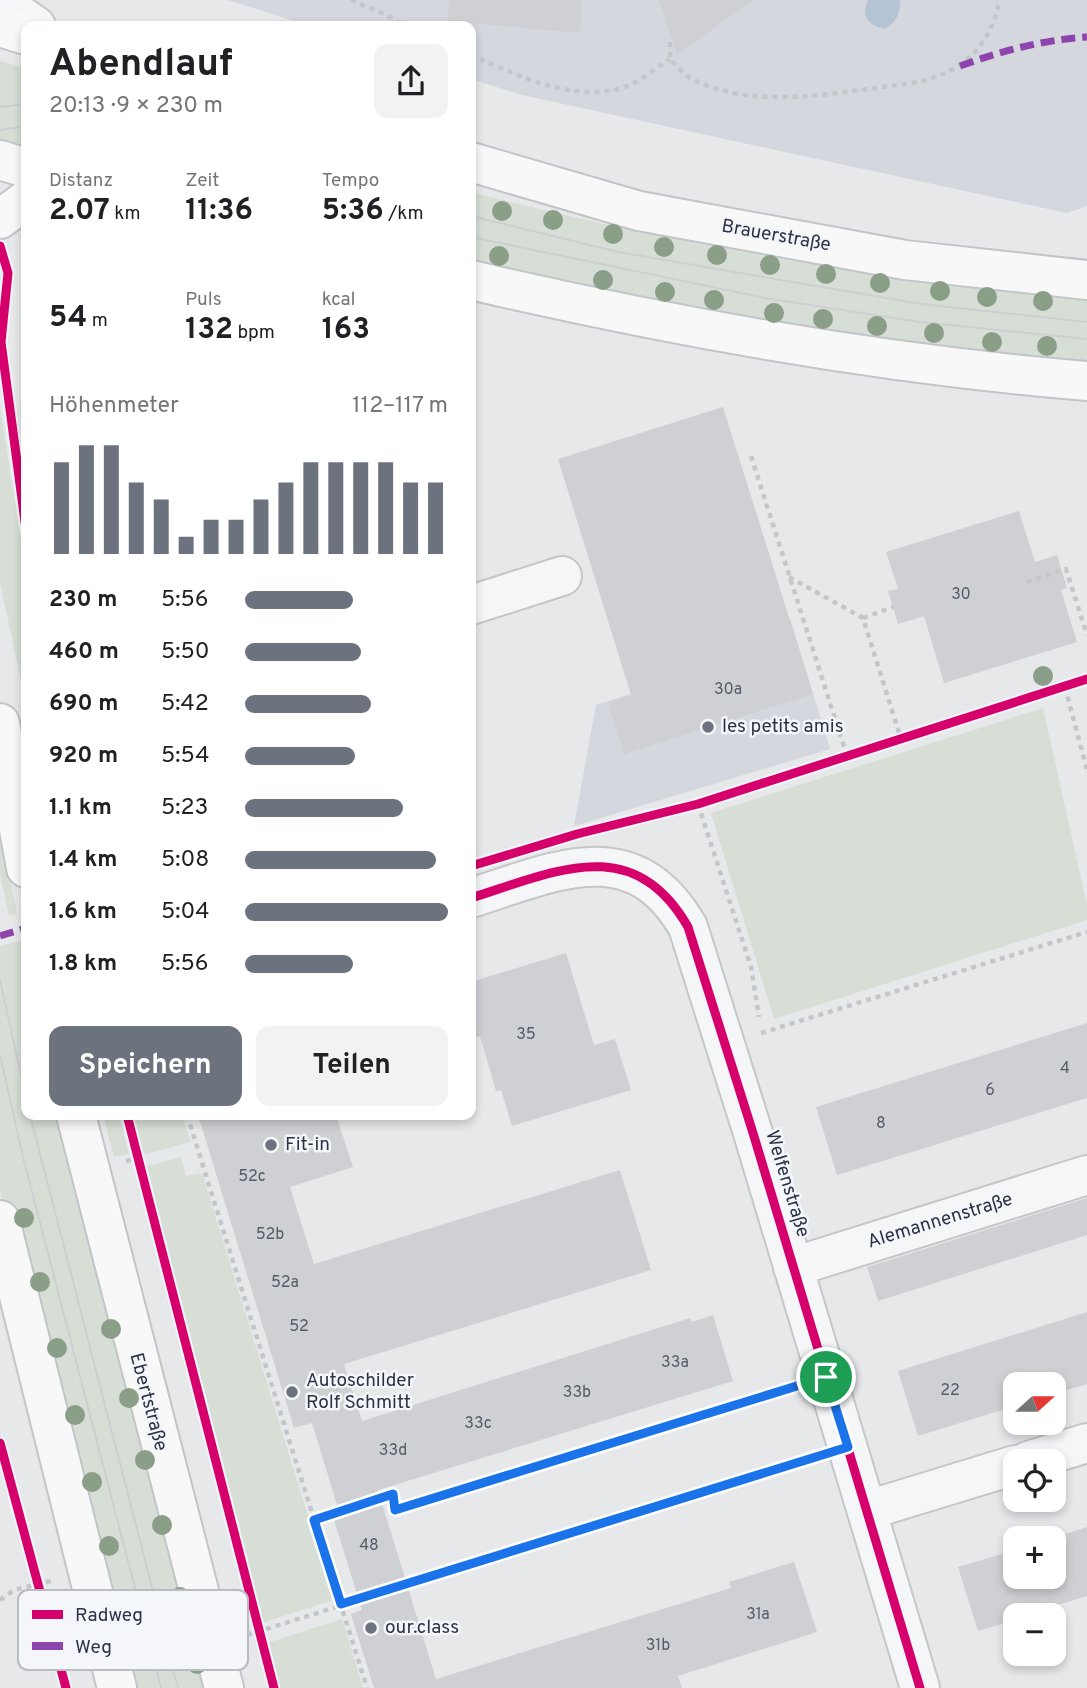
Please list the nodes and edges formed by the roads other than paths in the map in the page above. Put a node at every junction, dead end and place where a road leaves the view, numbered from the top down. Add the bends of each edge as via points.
1 (0, 1) edge
2 (29, 21) edge
3 (0, 27) edge
4 (21, 33) edge
5 (0, 160) edge
6 (476, 163) edge
7 (21, 166) edge
8 (21, 204) edge
9 (0, 219) edge
10 (1087, 280) edge
11 (476, 282) edge
12 (1087, 381) edge
13 (562, 576) dead end
14 (476, 603) edge
15 (0, 723) edge
16 (21, 840) edge
17 (476, 896) edge
18 (77, 1120) edge
19 (1087, 1175) edge
20 (0, 1220) edge
21 (793, 1267) junction
22 (1087, 1443) edge
23 (1066, 1449) edge
24 (1003, 1469) edge
25 (867, 1510) junction
26 (91, 1590) edge
27 (198, 1590) edge
28 (112, 1670) edge
29 (219, 1670) edge
30 (117, 1688) edge
31 (224, 1688) edge
32 (920, 1688) edge

1 - 2 street
3 - 4 main road
5 - 7 main road
6 - 10 main road, Brauerstraße via 639,211 905,260
8 - 9 main road
11 - 12 main road via 870,356
13 - 14 street
15 - 16 main road
17 - 21 street, Welfenstraße via 572,866 598,865 641,877 674,903 704,972
18 - 27 main road, Ebertstraße
19 - 21 street, Alemannenstraße
20 - 26 main road
21 - 25 street, Welfenstraße
22 - 23 street
24 - 25 street
25 - 32 street, Welfenstraße
28 - 30 main road
29 - 31 main road, Ebertstraße

